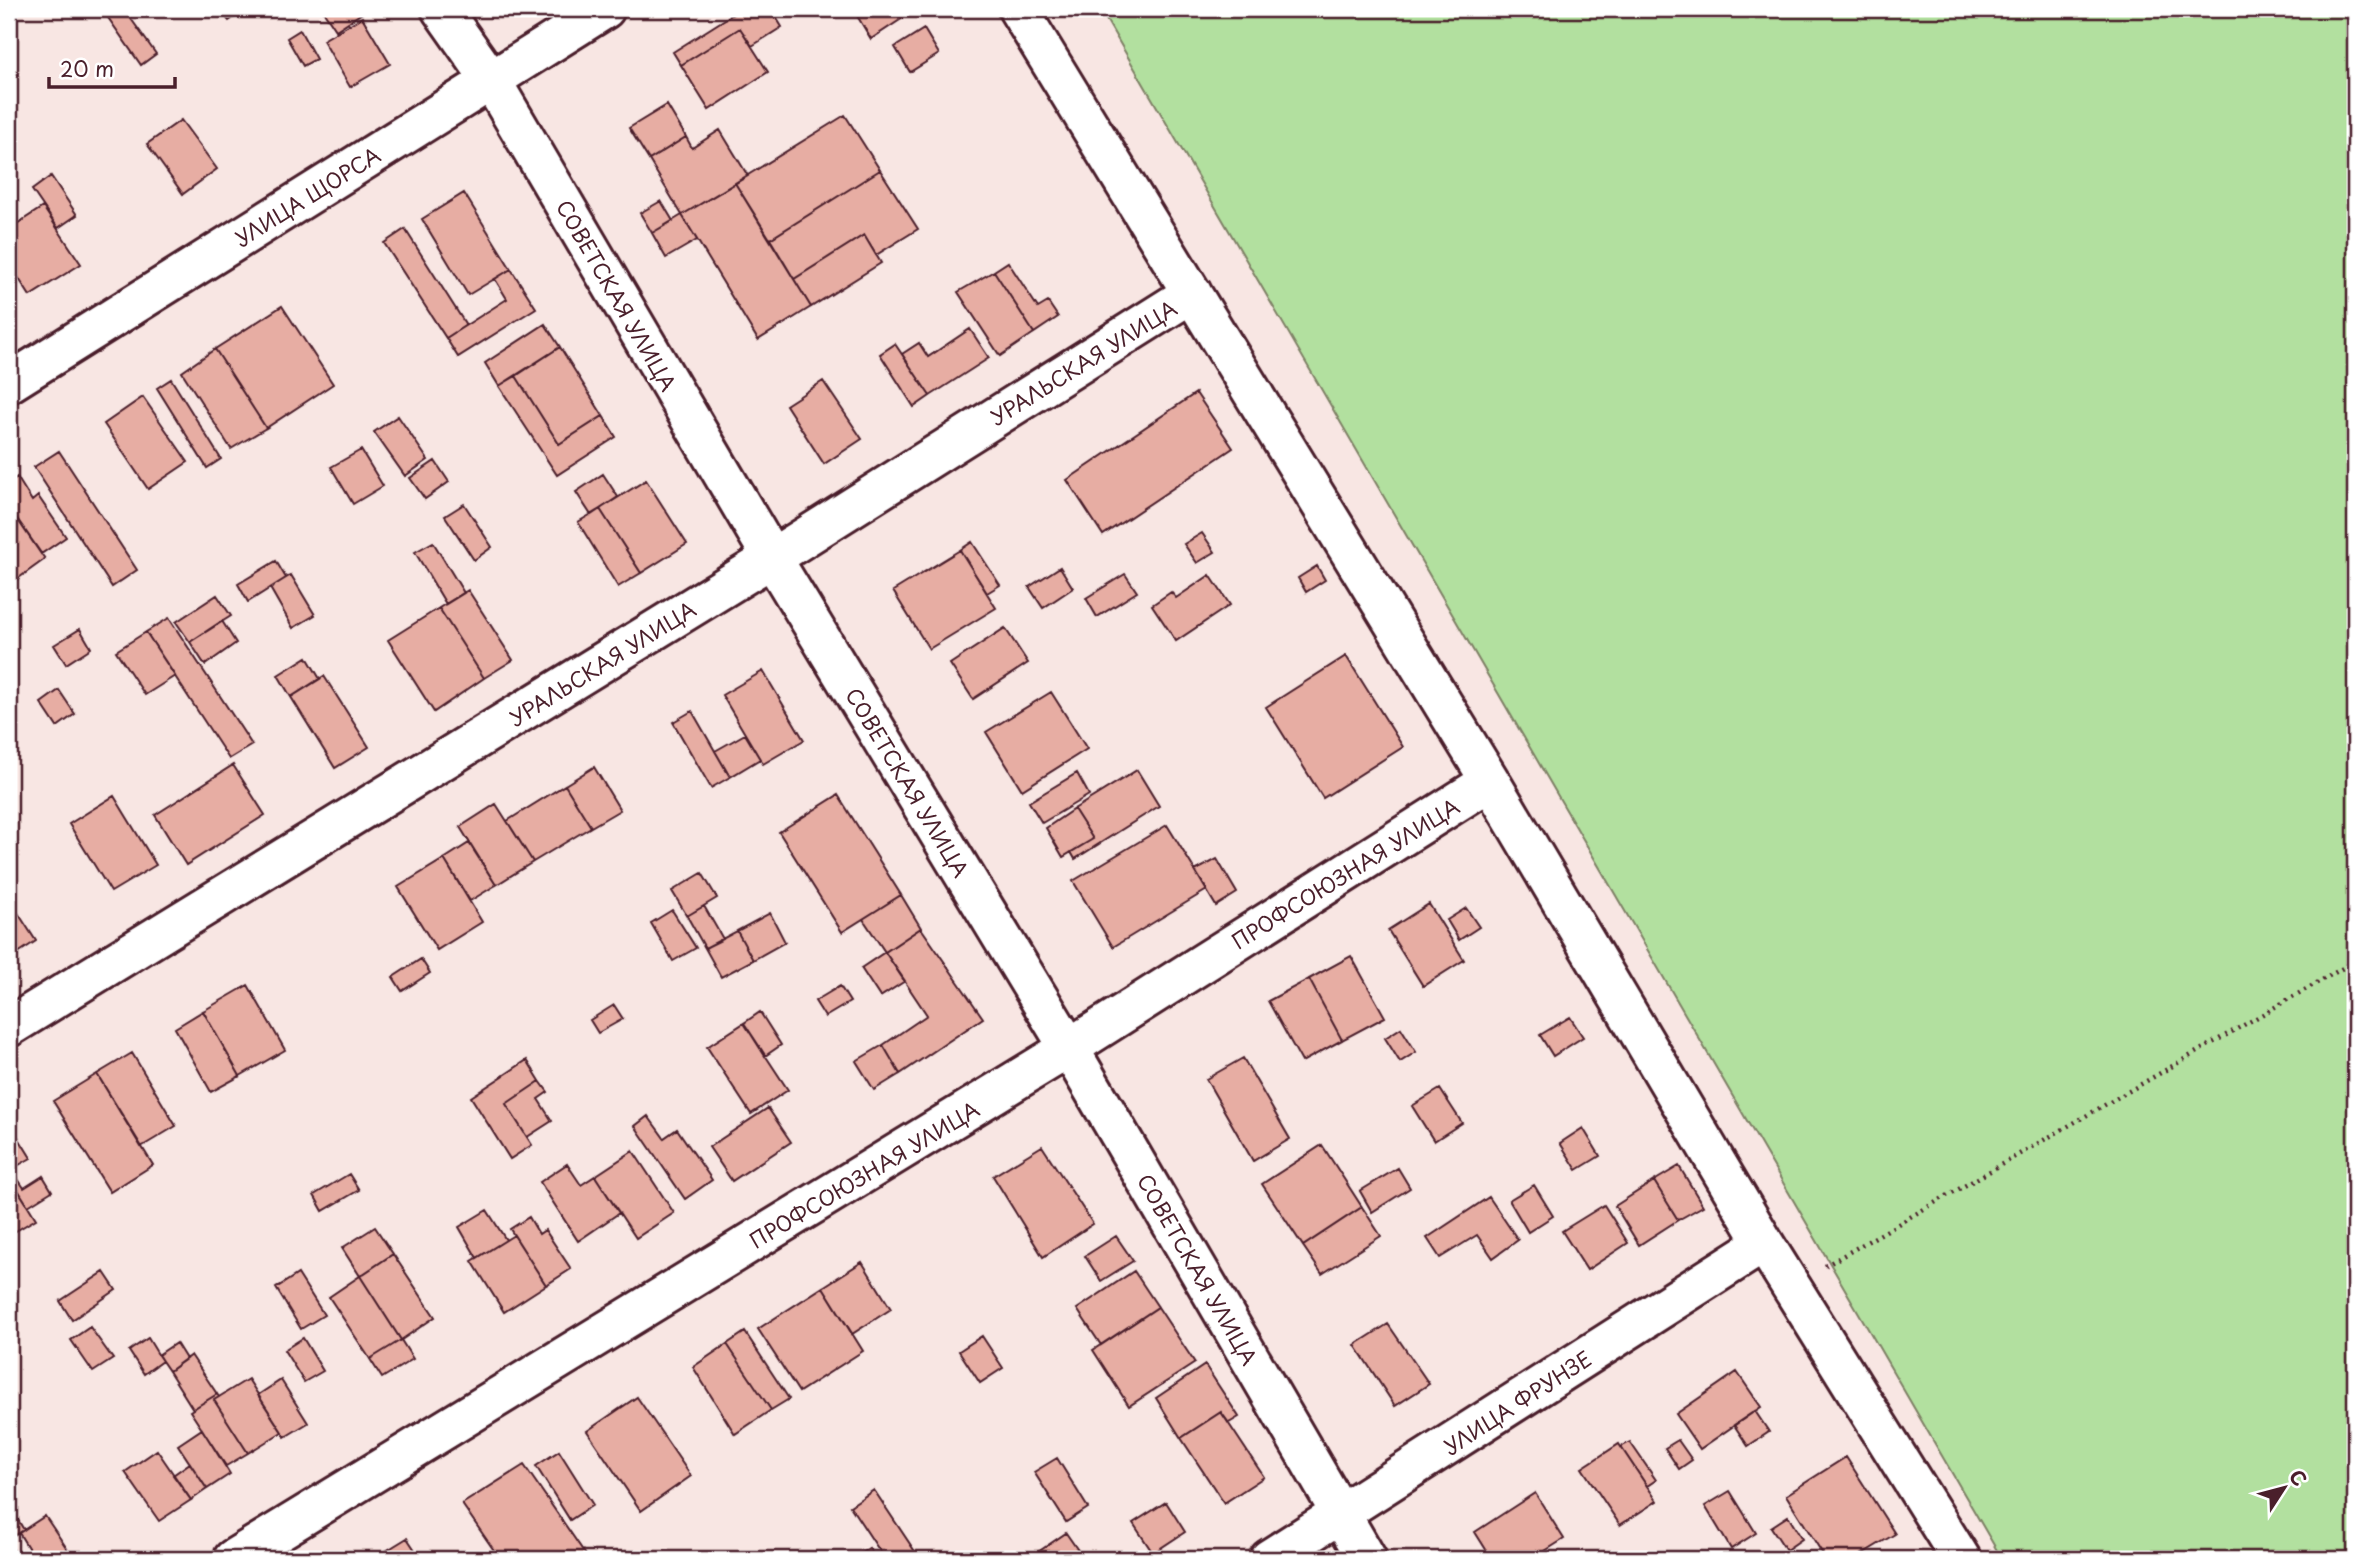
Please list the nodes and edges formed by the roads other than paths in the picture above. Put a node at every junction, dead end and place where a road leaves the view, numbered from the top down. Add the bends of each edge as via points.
1 (441, 9) edge
2 (605, 9) edge
3 (1018, 9) edge
4 (491, 80) junction
5 (1192, 293) junction
6 (9, 383) edge
7 (772, 558) junction
8 (1490, 781) junction
9 (9, 1027) edge
10 (1069, 1048) junction
11 (1763, 1243) junction
12 (1343, 1514) junction
13 (233, 1559) edge
14 (1269, 1559) edge
15 (1367, 1559) edge
16 (1961, 1559) edge

1 - 4 street, СОВЕТСКАЯ УЛИЦА
2 - 4 street, УЛИЦА ЩОРСА
3 - 5 street
4 - 6 street, УЛИЦА ЩОРСА
4 - 7 street, СОВЕТСКАЯ УЛИЦА
5 - 7 street, УРАЛЬСКАЯ УЛИЦА
5 - 8 street
7 - 9 street, УРАЛЬСКАЯ УЛИЦА
7 - 10 street, СОВЕТСКАЯ УЛИЦА
8 - 10 street, ПРОФСОЮЗНАЯ УЛИЦА
8 - 11 street
10 - 12 street, СОВЕТСКАЯ УЛИЦА
10 - 13 street, ПРОФСОЮЗНАЯ УЛИЦА
11 - 12 street, УЛИЦА ФРУНЗЕ
11 - 16 street
12 - 14 street, УЛИЦА ФРУНЗЕ
12 - 15 street, СОВЕТСКАЯ УЛИЦА

